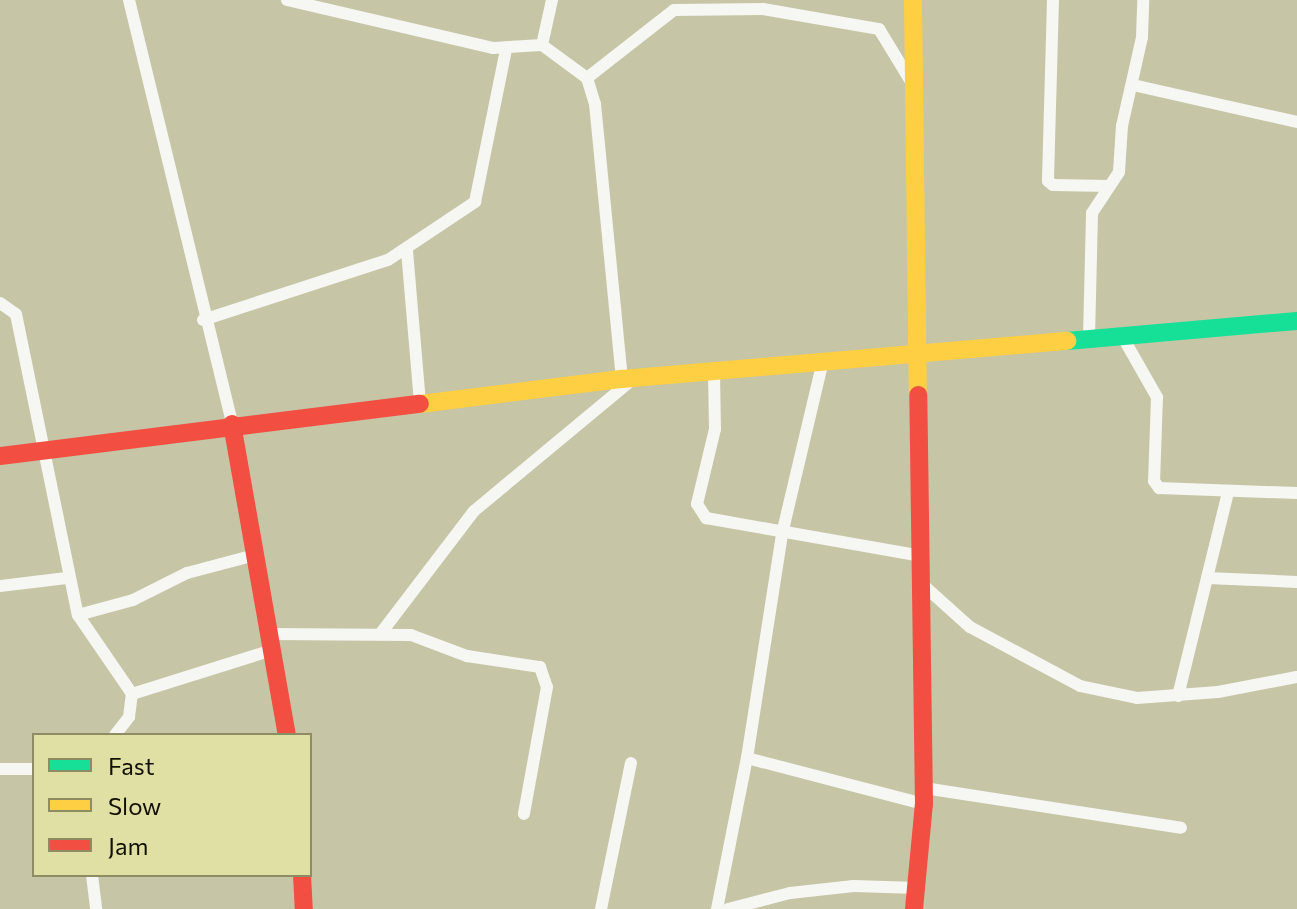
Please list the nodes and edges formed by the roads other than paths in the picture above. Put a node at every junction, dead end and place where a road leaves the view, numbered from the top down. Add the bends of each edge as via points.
1 (287, 0) edge
2 (552, 0) edge
3 (913, 0) edge
4 (1053, 0) edge
5 (1143, 0) edge
6 (133, 3) edge
7 (763, 5) edge
8 (542, 45) junction
9 (506, 49) junction
10 (587, 78) junction
11 (1133, 85) junction
12 (915, 89) junction
13 (1297, 122) edge
14 (1109, 186) junction
15 (407, 251) junction
16 (0, 303) edge
17 (203, 320) junction
18 (1297, 321) edge
19 (1121, 334) junction
20 (1089, 337) junction
21 (918, 351) junction
22 (823, 360) junction
23 (714, 372) junction
24 (628, 378) junction
25 (420, 402) junction
26 (232, 424) junction
27 (46, 449) junction
28 (0, 456) edge
29 (1228, 492) junction
30 (1297, 493) edge
31 (782, 534) junction
32 (255, 555) junction
33 (922, 556) junction
34 (67, 578) junction
35 (1207, 578) junction
36 (1297, 582) edge
37 (922, 584) junction
38 (0, 586) edge
39 (78, 615) junction
40 (381, 633) junction
41 (270, 642) junction
42 (1297, 677) edge
43 (132, 694) junction
44 (1178, 696) junction
45 (117, 733) edge
46 (287, 733) edge
47 (747, 758) junction
48 (631, 763) dead end
49 (0, 769) edge
50 (32, 769) edge
51 (924, 796) junction
52 (524, 814) dead end
53 (1181, 828) dead end
54 (92, 877) edge
55 (302, 877) edge
56 (917, 888) junction
57 (96, 909) edge
58 (304, 909) edge
59 (601, 909) edge
60 (717, 909) edge
61 (728, 909) edge
62 (914, 909) edge

1 - 9 street
2 - 8 street
3 - 12 street
4 - 14 street via 1048,181
5 - 11 street
6 - 17 street
7 - 10 street via 674,10
7 - 12 street via 879,29
8 - 9 street
8 - 10 street
9 - 15 street via 475,202
10 - 24 street via 595,104
11 - 13 street
11 - 14 street via 1119,172
12 - 21 street
14 - 20 street via 1092,213
15 - 17 street
15 - 25 street
16 - 27 street via 16,314
17 - 26 street
18 - 19 street
19 - 20 street
19 - 29 street via 1157,397 1154,481 1170,491
20 - 21 street
21 - 22 street
21 - 33 street
22 - 23 street
22 - 31 street
23 - 24 street
23 - 31 street via 715,429 699,484 698,509 715,522
24 - 25 street
24 - 40 street via 474,511
25 - 26 street
26 - 27 street
26 - 32 street
27 - 28 street
27 - 34 street
29 - 30 street
29 - 35 street
31 - 33 street
31 - 47 street
32 - 39 street via 187,573 133,600
32 - 41 street
33 - 37 street
34 - 38 street
34 - 39 street
35 - 36 street
35 - 44 street
37 - 44 street via 970,627 1080,686 1137,698
37 - 51 street
39 - 43 street
40 - 41 street
40 - 52 street via 411,635 467,656 531,664 545,673 547,687
41 - 43 street
41 - 46 street
42 - 44 street
43 - 45 street via 129,717
47 - 51 street
47 - 60 street
48 - 59 street
49 - 50 street
51 - 53 street
51 - 56 street
54 - 57 street
55 - 58 street
56 - 61 street via 854,886 790,893
56 - 62 street

